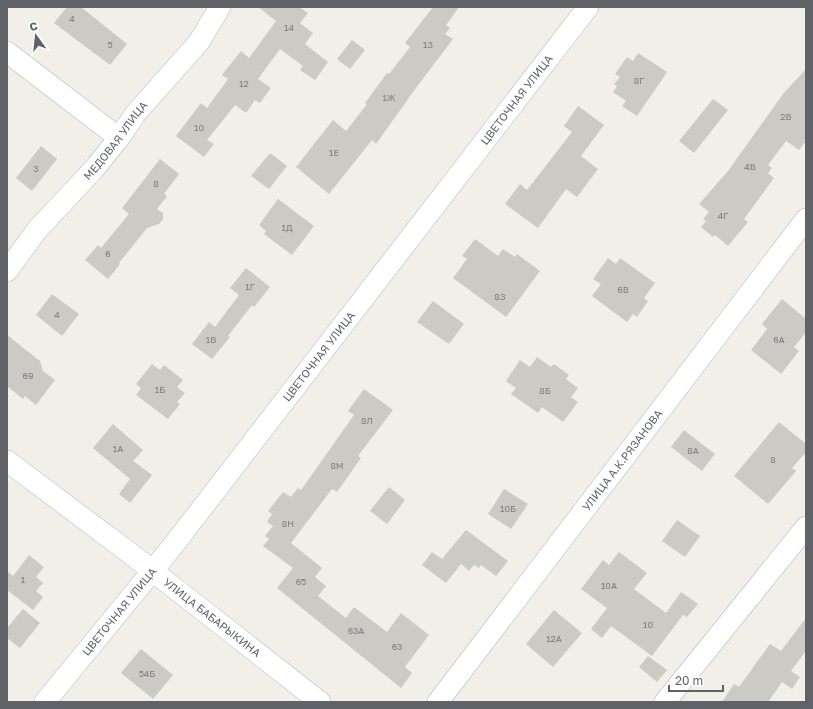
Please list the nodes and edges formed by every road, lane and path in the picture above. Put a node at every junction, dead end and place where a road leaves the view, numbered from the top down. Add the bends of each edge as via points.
1 (220, 7) edge
2 (588, 7) edge
3 (7, 52) edge
4 (119, 138) junction
5 (806, 219) edge
6 (7, 271) edge
7 (7, 461) edge
8 (806, 527) edge
9 (152, 571) junction
10 (45, 702) edge
11 (320, 702) edge
12 (438, 702) edge
13 (665, 702) edge

1 - 4 street, МЕДОВАЯ УЛИЦА via 199,42 136,113
2 - 9 street, ЦВЕТОЧНАЯ УЛИЦА
3 - 4 street
4 - 6 street, МЕДОВАЯ УЛИЦА via 37,230
5 - 12 street, УЛИЦА А.К.РЯЗАНОВА
7 - 9 street, УЛИЦА БАБАРЫКИНА
8 - 13 street
9 - 10 street, ЦВЕТОЧНАЯ УЛИЦА
9 - 11 street, УЛИЦА БАБАРЫКИНА

